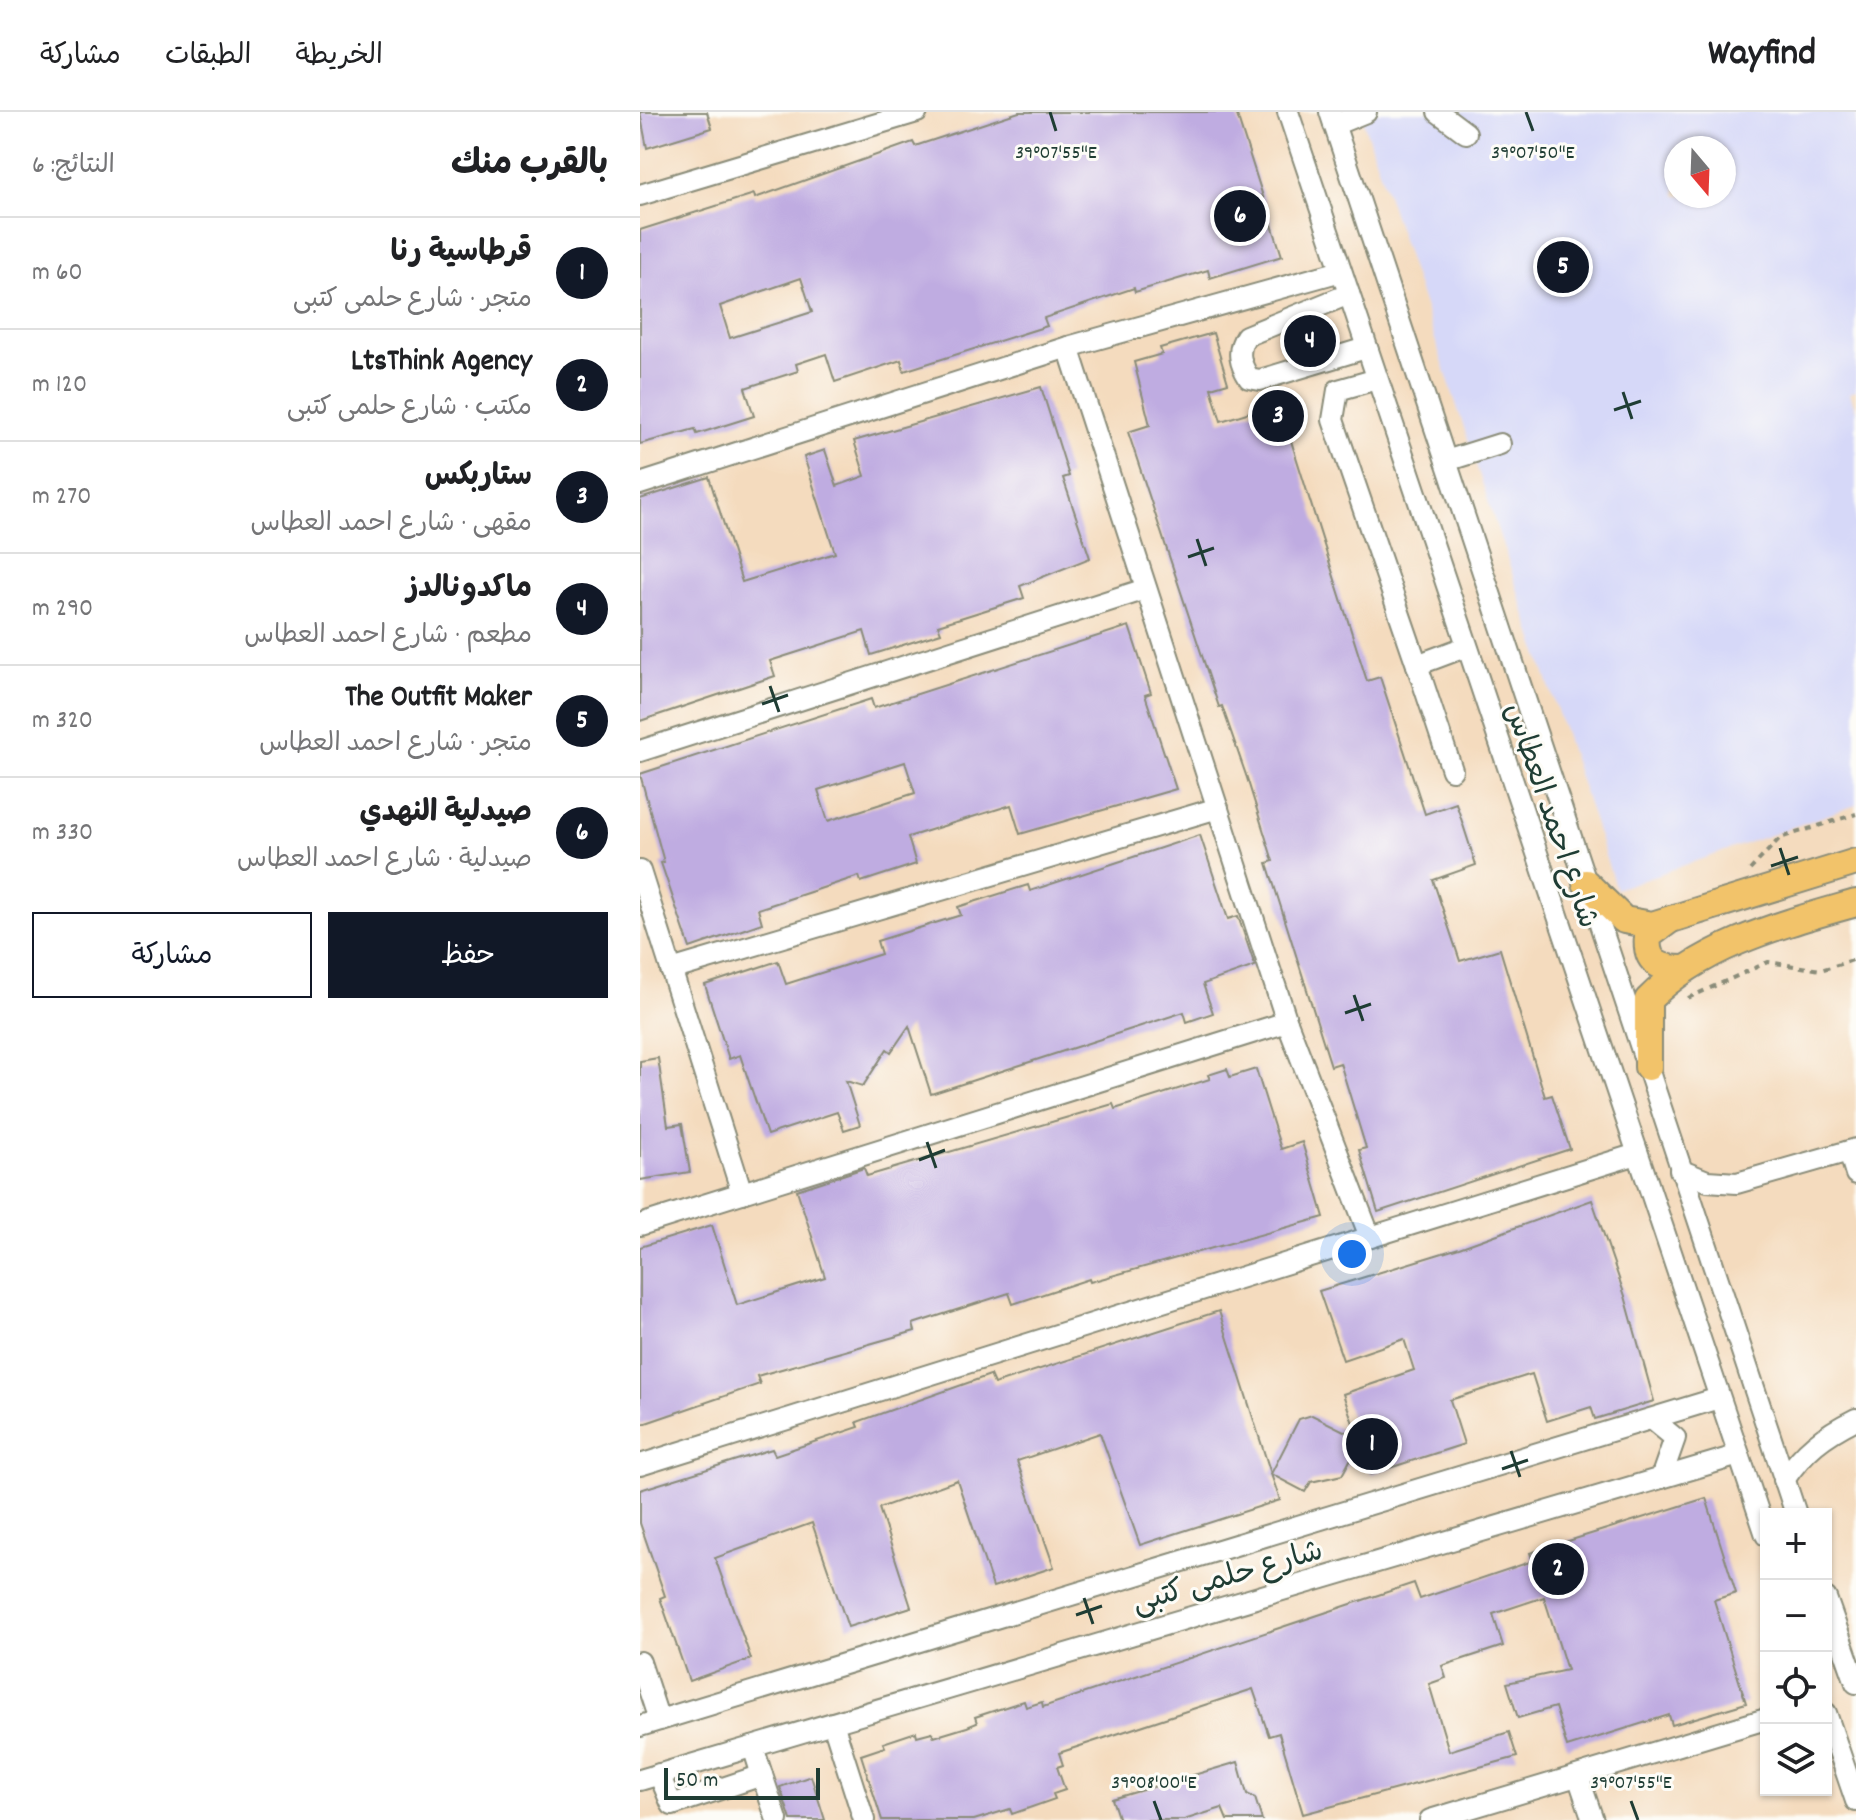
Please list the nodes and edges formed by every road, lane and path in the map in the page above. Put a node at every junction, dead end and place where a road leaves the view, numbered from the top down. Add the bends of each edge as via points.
1 (917, 112) edge
2 (1288, 112) edge
3 (1366, 112) edge
4 (1438, 112) edge
5 (1332, 119) edge
6 (1466, 133) dead end
7 (640, 195) edge
8 (1341, 271) junction
9 (1349, 294) junction
10 (1068, 347) junction
11 (1366, 348) junction
12 (1377, 379) junction
13 (1500, 444) dead end
14 (1446, 461) junction
15 (640, 484) edge
16 (1146, 589) junction
17 (1465, 647) junction
18 (1417, 665) junction
19 (640, 751) edge
20 (1452, 770) dead end
21 (1218, 808) junction
22 (1856, 814) edge
23 (1856, 862) edge
24 (640, 871) edge
25 (1743, 878) dead end
26 (1586, 883) junction
27 (1856, 903) edge
28 (1671, 919) junction
29 (1856, 959) edge
30 (1684, 969) junction
31 (671, 970) junction
32 (1682, 1001) dead end
33 (1287, 1022) junction
34 (1648, 1067) junction
35 (1852, 1150) edge
36 (1637, 1154) junction
37 (1680, 1170) junction
38 (1856, 1174) edge
39 (742, 1193) junction
40 (640, 1225) edge
41 (1370, 1237) junction
42 (1719, 1398) junction
43 (1856, 1419) edge
44 (1653, 1420) junction
45 (1739, 1455) junction
46 (640, 1465) edge
47 (1661, 1478) junction
48 (1784, 1480) junction
49 (1794, 1508) edge
50 (1760, 1517) edge
51 (1832, 1615) edge
52 (640, 1662) edge
53 (1856, 1683) edge
54 (1760, 1721) edge
55 (650, 1723) edge
56 (833, 1723) junction
57 (1830, 1724) edge
58 (753, 1747) junction
59 (707, 1761) junction
60 (762, 1775) junction
61 (1578, 1776) junction
62 (649, 1777) edge
63 (717, 1790) junction
64 (1856, 1801) edge
65 (690, 1810) edge
66 (777, 1820) edge
67 (864, 1820) edge
68 (1430, 1820) edge
69 (1593, 1820) edge

1 - 7 street
2 - 8 street, شارع احمد العطاس
3 - 5 street
4 - 6 street
5 - 14 street, شارع احمد العطاس
8 - 9 street, شارع احمد العطاس
8 - 10 street
9 - 11 street, شارع احمد العطاس
9 - 11 street via 1246,336 1239,352 1243,369 1249,378 1260,380
10 - 15 street
10 - 16 street
11 - 12 street, شارع احمد العطاس
12 - 17 street, شارع احمد العطاس
12 - 18 street via 1338,390 1333,420
13 - 14 street
14 - 26 street, شارع احمد العطاس
16 - 19 street
16 - 21 street
17 - 18 street
17 - 36 street, شارع احمد العطاس
18 - 20 street
21 - 31 street
21 - 33 street
22 - 25 path via 1780,838
23 - 28 main road
24 - 31 street
26 - 28 main road via 1624,920 1652,925
26 - 34 street, شارع احمد العطاس
27 - 30 main road via 1750,936
28 - 30 main road via 1648,936 1647,949 1654,964
29 - 32 path via 1821,970 1768,961
30 - 34 main road via 1648,1000
31 - 39 street
33 - 39 street
33 - 41 street
34 - 37 street, شارع احمد العطاس
35 - 37 street via 1737,1183 1707,1181
35 - 38 street
36 - 41 street
36 - 42 street, شارع احمد العطاس
37 - 48 street, شارع احمد العطاس
39 - 40 street
41 - 46 street
42 - 44 street, شارع حلمى كتبى
42 - 45 street, شارع احمد العطاس
43 - 48 street via 1824,1435
44 - 47 street via 1675,1438
44 - 55 street, شارع حلمى كتبى
45 - 47 street, شارع حلمى كتبى
45 - 50 street, شارع احمد العطاس
47 - 56 street, شارع حلمى كتبى
48 - 49 street, شارع احمد العطاس
51 - 53 street
52 - 55 street
54 - 61 street
56 - 58 street, شارع حلمى كتبى
56 - 67 street
57 - 64 street
58 - 59 street, شارع حلمى كتبى
58 - 60 street
59 - 62 street, شارع حلمى كتبى
59 - 63 street
60 - 63 street
60 - 66 street
61 - 68 street
61 - 69 street
62 - 65 street via 669,1804
63 - 65 street

